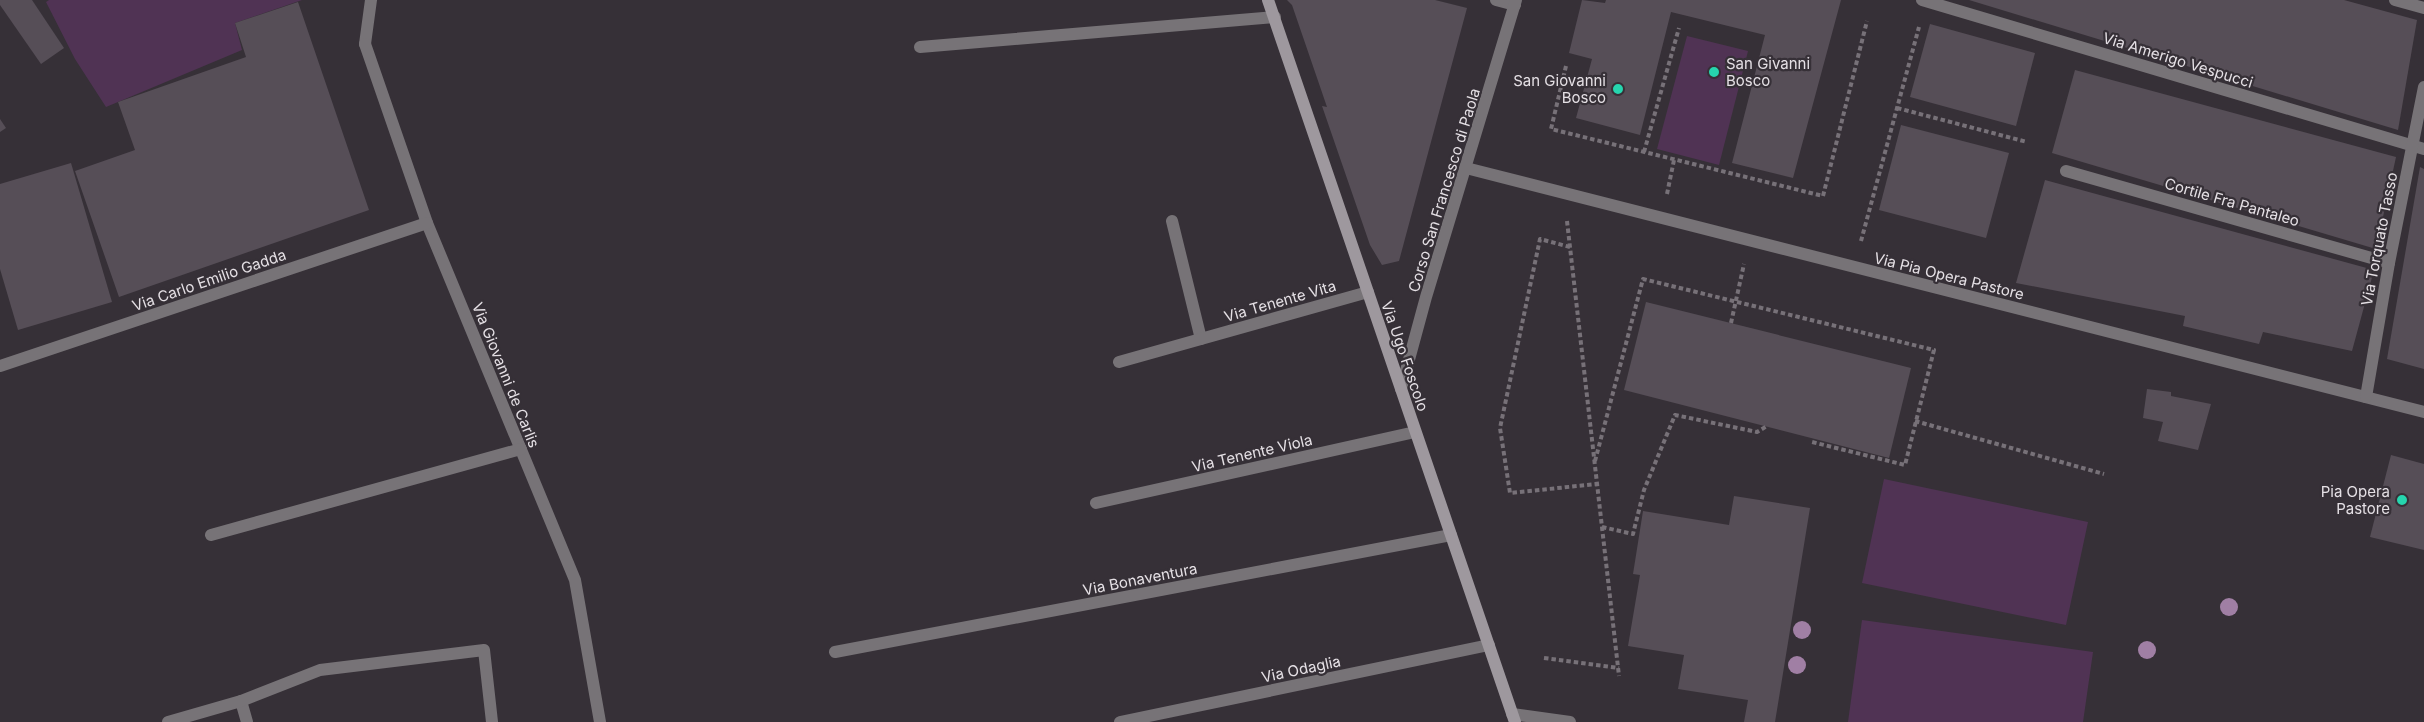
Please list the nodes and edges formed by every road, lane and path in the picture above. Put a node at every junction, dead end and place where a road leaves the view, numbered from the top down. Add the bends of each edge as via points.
1 (371, 0) edge
2 (1268, 0) edge
3 (1496, 0) edge
4 (1922, 0) edge
5 (2395, 0) edge
6 (1516, 2) edge
7 (2424, 8) edge
8 (1275, 17) junction
9 (1867, 21) dead end
10 (1918, 27) dead end
11 (1679, 28) dead end
12 (920, 47) dead end
13 (1566, 66) dead end
14 (2424, 87) edge
15 (1897, 108) junction
16 (2027, 142) dead end
17 (2418, 147) edge
18 (1644, 152) junction
19 (1674, 160) junction
20 (1466, 168) junction
21 (2066, 171) dead end
22 (1671, 174) dead end
23 (1564, 194) junction
24 (1172, 221) dead end
25 (427, 223) junction
26 (1866, 223) dead end
27 (1570, 247) junction
28 (2389, 263) junction
29 (1739, 285) dead end
30 (1368, 292) junction
31 (1735, 302) junction
32 (1731, 323) dead end
33 (1201, 339) junction
34 (1119, 362) dead end
35 (0, 366) edge
36 (1401, 389) junction
37 (2366, 397) junction
38 (2424, 412) edge
39 (1915, 422) junction
40 (1767, 426) dead end
41 (1415, 432) junction
42 (1812, 442) dead end
43 (521, 449) junction
44 (1595, 461) junction
45 (2104, 474) dead end
46 (1597, 484) junction
47 (1096, 503) dead end
48 (1602, 527) junction
49 (211, 535) dead end
50 (1451, 535) junction
51 (1489, 645) junction
52 (835, 652) dead end
53 (1544, 658) dead end
54 (1619, 668) junction
55 (1619, 676) dead end
56 (241, 701) junction
57 (1514, 718) edge
58 (168, 722) edge
59 (247, 722) edge
60 (492, 722) edge
61 (600, 722) edge
62 (1120, 722) edge
63 (1570, 722) edge

1 - 25 street, Via Giovanni de Carlis via 365,44
2 - 8 street, Via Ugo Foscolo
3 - 6 street
4 - 17 street, Via Amerigo Vespucci
5 - 7 street
6 - 20 street, Corso San Francesco di Paola
8 - 12 street
8 - 30 street, Via Ugo Foscolo
9 - 19 path via 1823,196
10 - 15 path
11 - 18 path
13 - 18 path via 1551,129
14 - 17 street, Via Torquato Tasso
15 - 16 path
15 - 26 path
17 - 28 street, Via Torquato Tasso
18 - 19 path
19 - 22 path
20 - 23 street, Via Pia Opera Pastore
20 - 36 street, Corso San Francesco di Paola
21 - 28 street, Cortile Fra Pantaleo
23 - 27 path
23 - 37 street, Via Pia Opera Pastore
24 - 33 street
25 - 35 street, Via Carlo Emilio Gadda
25 - 43 street, Via Giovanni de Carlis
27 - 44 path
27 - 46 path via 1540,238 1500,428 1510,493
28 - 37 street, Via Torquato Tasso
29 - 31 path
30 - 33 street, Via Tenente Vita
30 - 36 street, Via Ugo Foscolo
31 - 32 path
31 - 39 path via 1934,350
31 - 44 path via 1643,279
33 - 34 street, Via Tenente Vita
36 - 41 street, Via Ugo Foscolo
37 - 38 street, Via Pia Opera Pastore
39 - 42 path via 1905,465
39 - 45 path
40 - 48 path via 1757,432 1675,415 1644,490 1634,534
41 - 47 street, Via Tenente Viola
41 - 50 street, Via Ugo Foscolo
43 - 49 street
43 - 61 street, Via Giovanni de Carlis via 575,580
44 - 46 path
46 - 48 path
48 - 54 path
50 - 51 street, Via Ugo Foscolo
50 - 52 street, Via Bonaventura
51 - 57 street, Via Ugo Foscolo
51 - 62 street, Via Odaglia
53 - 54 path
54 - 55 path
56 - 58 street
56 - 59 street
56 - 60 street via 320,670 484,650
57 - 63 street

